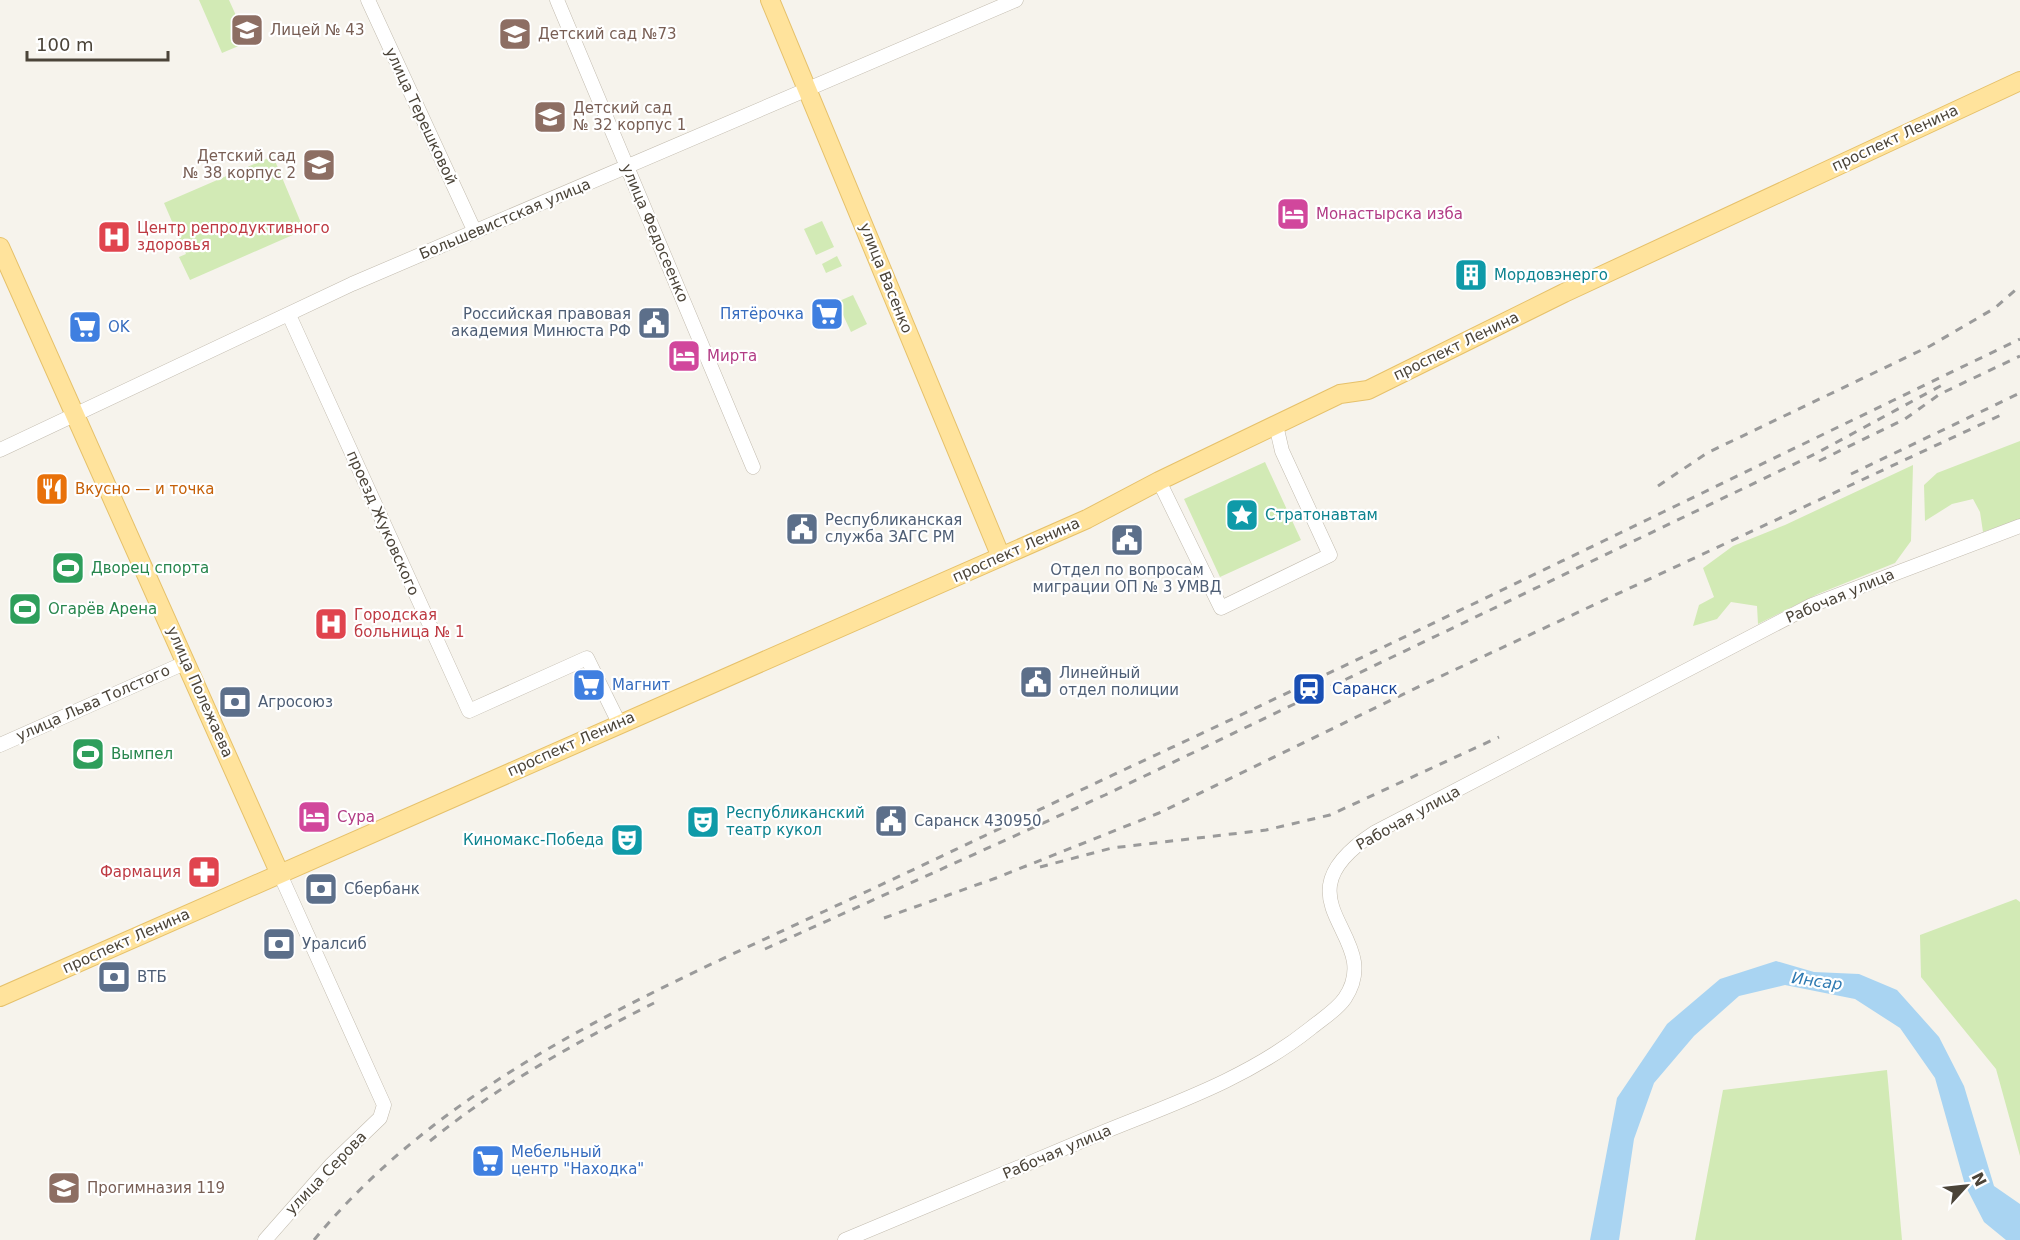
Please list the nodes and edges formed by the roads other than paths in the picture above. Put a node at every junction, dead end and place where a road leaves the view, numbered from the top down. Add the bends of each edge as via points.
1 (368, 0) edge
2 (557, 0) edge
3 (770, 0) edge
4 (1016, 0) edge
5 (2020, 81) edge
6 (808, 89) junction
7 (627, 167) junction
8 (475, 232) junction
9 (0, 247) edge
10 (289, 315) junction
11 (75, 415) junction
12 (1276, 425) junction
13 (0, 450) edge
14 (753, 467) dead end
15 (1159, 481) junction
16 (2020, 526) edge
17 (1001, 557) junction
18 (187, 662) junction
19 (619, 723) junction
20 (0, 745) edge
21 (279, 872) junction
22 (0, 997) edge
23 (384, 1105) joint
24 (265, 1240) edge
25 (845, 1240) edge

1 - 8 street, улица Терешковой
2 - 7 street, улица Федосеенко
3 - 6 main road, улица Васенко
4 - 6 street, Большевистская улица
5 - 12 main road, проспект Ленина via 1564,293 1368,390 1340,394
6 - 7 street, Большевистская улица
6 - 17 main road, улица Васенко
7 - 8 street, Большевистская улица
7 - 14 street, улица Федосеенко
8 - 10 street, Большевистская улица
9 - 11 main road, улица Полежаева
10 - 11 street, Большевистская улица
10 - 19 street, проезд Жуковского via 469,711 587,658
11 - 13 street, Большевистская улица
11 - 18 main road, улица Полежаева
12 - 15 main road, проспект Ленина
12 - 15 street via 1282,451 1330,555 1221,608
15 - 17 main road, проспект Ленина via 1087,519
16 - 25 street, Рабочая улица via 1812,605 1374,833 1342,856 1328,887 1354,967 1345,999 1281,1052 1215,1088
17 - 19 main road, проспект Ленина
18 - 20 street, улица Льва Толстого
18 - 21 main road, улица Полежаева
19 - 21 main road, проспект Ленина
21 - 22 main road, проспект Ленина
21 - 23 street, улица Полежаева
23 - 24 street, улица Серова via 380,1118 331,1165

